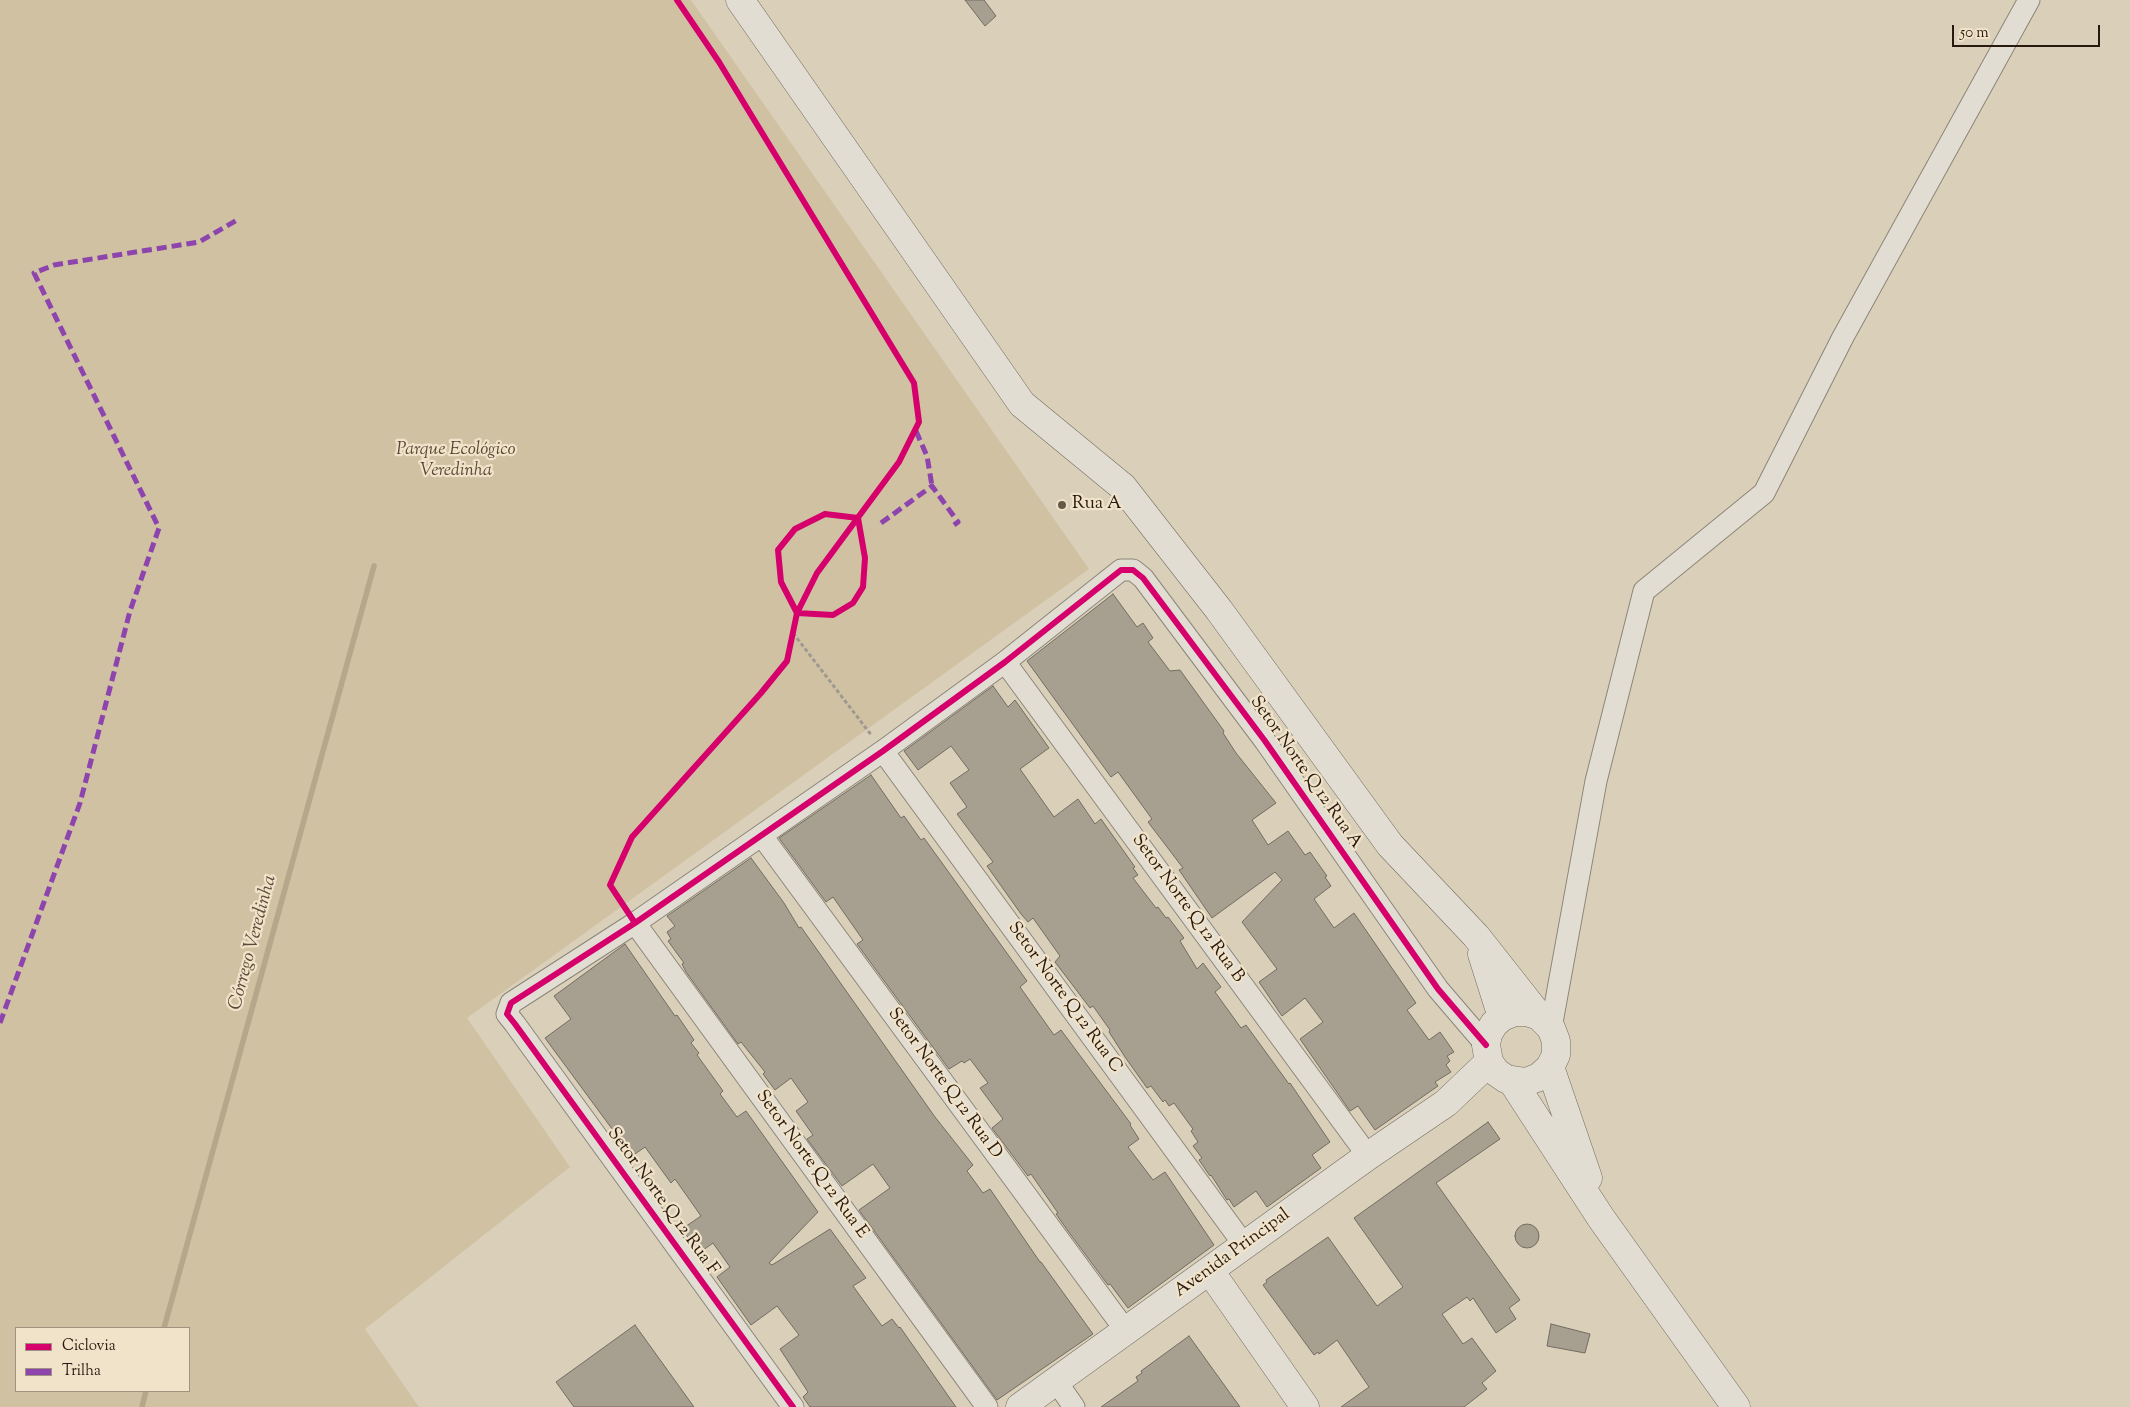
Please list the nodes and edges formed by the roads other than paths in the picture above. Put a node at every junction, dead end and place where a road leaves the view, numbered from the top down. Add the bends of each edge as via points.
1 (740, 0) edge
2 (2029, 0) edge
3 (1005, 662) junction
4 (883, 751) junction
5 (762, 836) junction
6 (635, 923) junction
7 (1476, 936) junction
8 (1545, 1022) junction
9 (1498, 1051) junction
10 (1550, 1067) junction
11 (1368, 1156) junction
12 (1601, 1218) junction
13 (1245, 1246) junction
14 (1210, 1271) junction
15 (1126, 1331) junction
16 (1056, 1381) junction
17 (793, 1407) edge
18 (986, 1407) edge
19 (1020, 1407) edge
20 (1074, 1407) edge
21 (1305, 1407) edge
22 (1736, 1407) edge

1 - 7 street via 1022,404 1123,487 1219,610 1390,845
2 - 8 street via 1843,336 1764,493 1644,592 1596,781
3 - 4 street
3 - 9 street, Setor Norte Q 12 Rua A via 1121,570 1133,570 1265,741 1438,989
3 - 11 street, Setor Norte Q 12 Rua B
4 - 5 street
4 - 13 street, Setor Norte Q 12 Rua C
5 - 6 street
5 - 15 street, Setor Norte Q 12 Rua D
6 - 17 street, Setor Norte Q 12 Rua F via 511,1003 508,1014
6 - 18 street, Setor Norte Q 12 Rua E
7 - 8 street
7 - 9 street
8 - 9 street, Avenida Principal via 1527,1012 1514,1012
8 - 10 street via 1556,1041 1556,1055
9 - 10 street, Avenida Principal via 1526,1082 1540,1077
9 - 11 street, Avenida Principal via 1446,1103
9 - 12 street
10 - 12 street
11 - 13 street, Avenida Principal
12 - 22 street
13 - 14 street, Avenida Principal
14 - 15 street, Avenida Principal
14 - 21 street
15 - 16 street, Avenida Principal
16 - 19 street, Avenida Principal
16 - 20 street

